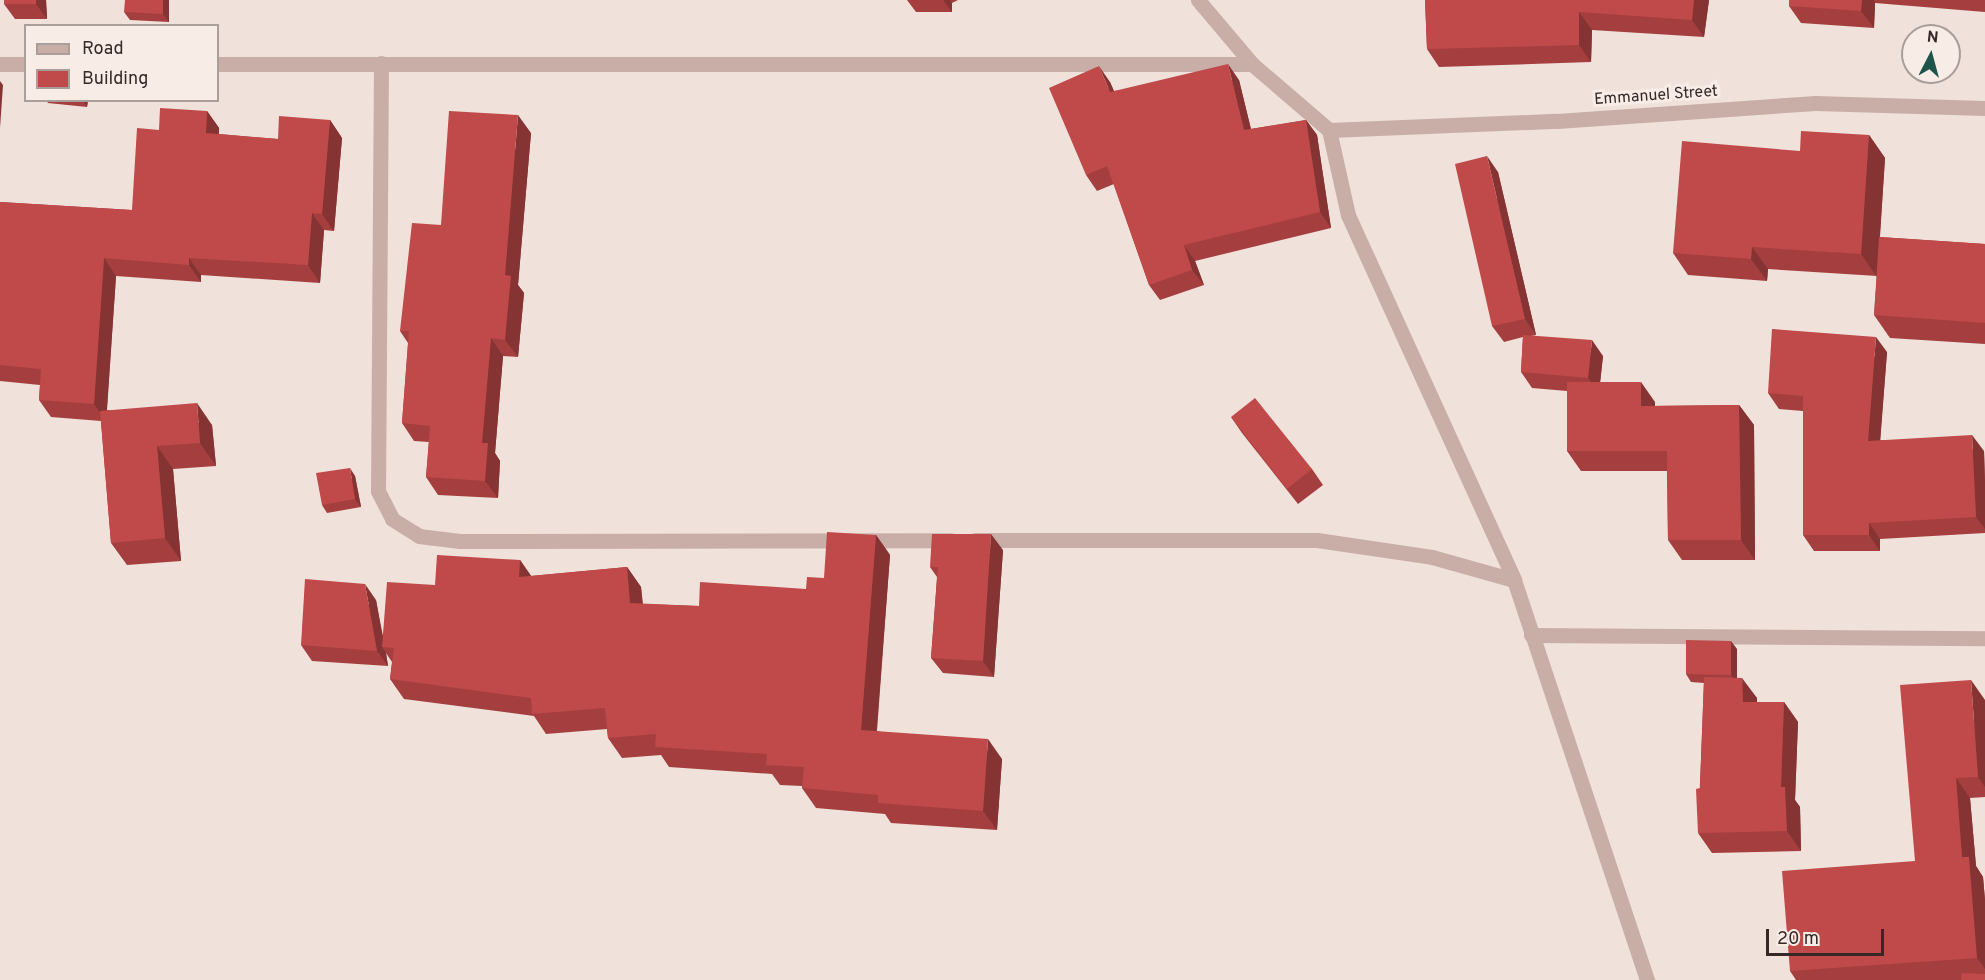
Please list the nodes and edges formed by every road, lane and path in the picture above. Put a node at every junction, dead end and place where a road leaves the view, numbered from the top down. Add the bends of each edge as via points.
1 (1198, 0) edge
2 (381, 63) junction
3 (0, 64) edge
4 (24, 64) edge
5 (219, 64) edge
6 (1252, 64) junction
7 (1985, 108) edge
8 (1329, 129) junction
9 (1514, 580) junction
10 (1532, 635) junction
11 (1985, 638) edge
12 (1647, 980) edge

1 - 6 street
2 - 5 street
2 - 6 street
2 - 9 street via 378,491 392,519 419,536 460,541 1317,540 1432,557
3 - 4 street
6 - 8 street
7 - 8 street, Emmanuel Street via 1815,103 1557,121
8 - 9 street via 1348,215
9 - 10 street
10 - 11 street
10 - 12 street

